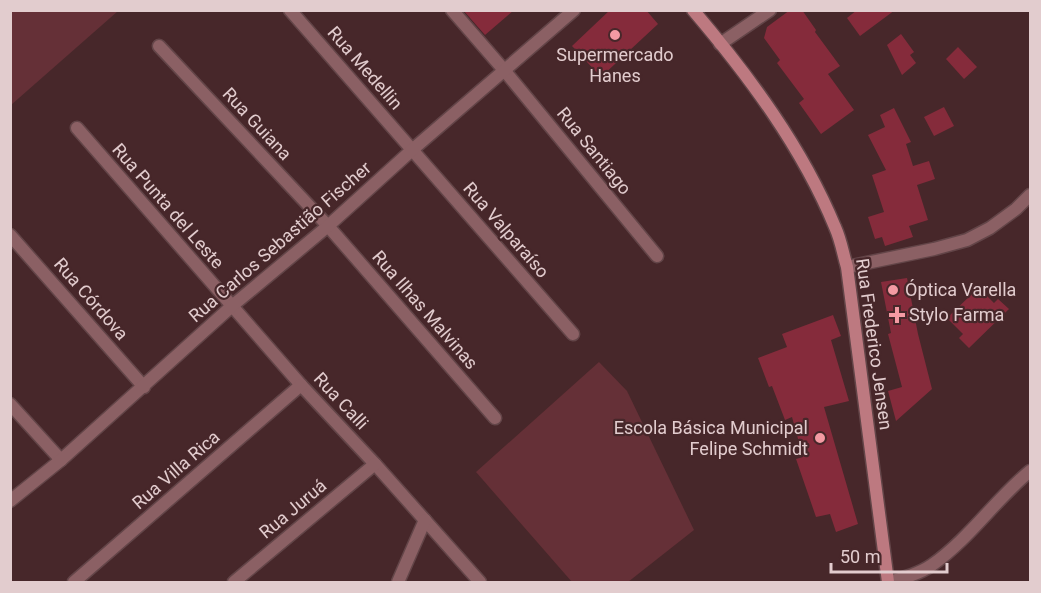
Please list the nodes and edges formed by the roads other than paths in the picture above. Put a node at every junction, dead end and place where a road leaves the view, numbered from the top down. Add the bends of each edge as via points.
1 (290, 10) edge
2 (452, 10) edge
3 (574, 10) edge
4 (693, 10) edge
5 (770, 10) edge
6 (720, 44) junction
7 (159, 46) dead end
8 (504, 70) junction
9 (77, 129) dead end
10 (412, 150) junction
11 (1030, 195) edge
12 (328, 226) junction
13 (10, 235) edge
14 (657, 256) dead end
15 (847, 267) junction
16 (232, 306) junction
17 (573, 334) dead end
18 (301, 385) junction
19 (144, 387) junction
20 (10, 404) edge
21 (495, 418) dead end
22 (61, 460) junction
23 (375, 464) junction
24 (1030, 471) edge
25 (10, 501) edge
26 (425, 520) junction
27 (74, 582) edge
28 (234, 582) edge
29 (398, 582) edge
30 (480, 582) edge
31 (888, 582) edge

1 - 10 street, Rua Medellin
2 - 8 street, Rua Santiago
3 - 8 street, Rua Carlos Sebastião Fischer
4 - 6 main road, Rua Frederico Jensen
5 - 6 street
6 - 15 main road, Rua Frederico Jensen via 800,155 836,230
7 - 12 street, Rua Guiana
8 - 10 street, Rua Carlos Sebastião Fischer
8 - 14 street, Rua Santiago
9 - 16 street, Rua Punta del Leste
10 - 12 street, Rua Carlos Sebastião Fischer
10 - 17 street, Rua Valparaíso
11 - 15 street via 990,228 966,240
12 - 16 street, Rua Carlos Sebastião Fischer
12 - 21 street, Rua Ilhas Malvinas
13 - 19 street, Rua Córdova
15 - 31 main road, Rua Frederico Jensen
16 - 18 street, Rua Calli
16 - 19 street, Rua Carlos Sebastião Fischer
18 - 23 street, Rua Calli
18 - 27 street, Rua Villa Rica
19 - 22 street, Rua Carlos Sebastião Fischer
20 - 22 street
22 - 25 street, Rua Carlos Sebastião Fischer
23 - 26 street, Rua Calli
23 - 28 street, Rua Juruá
24 - 31 street via 931,566
26 - 29 street
26 - 30 street, Rua Calli

